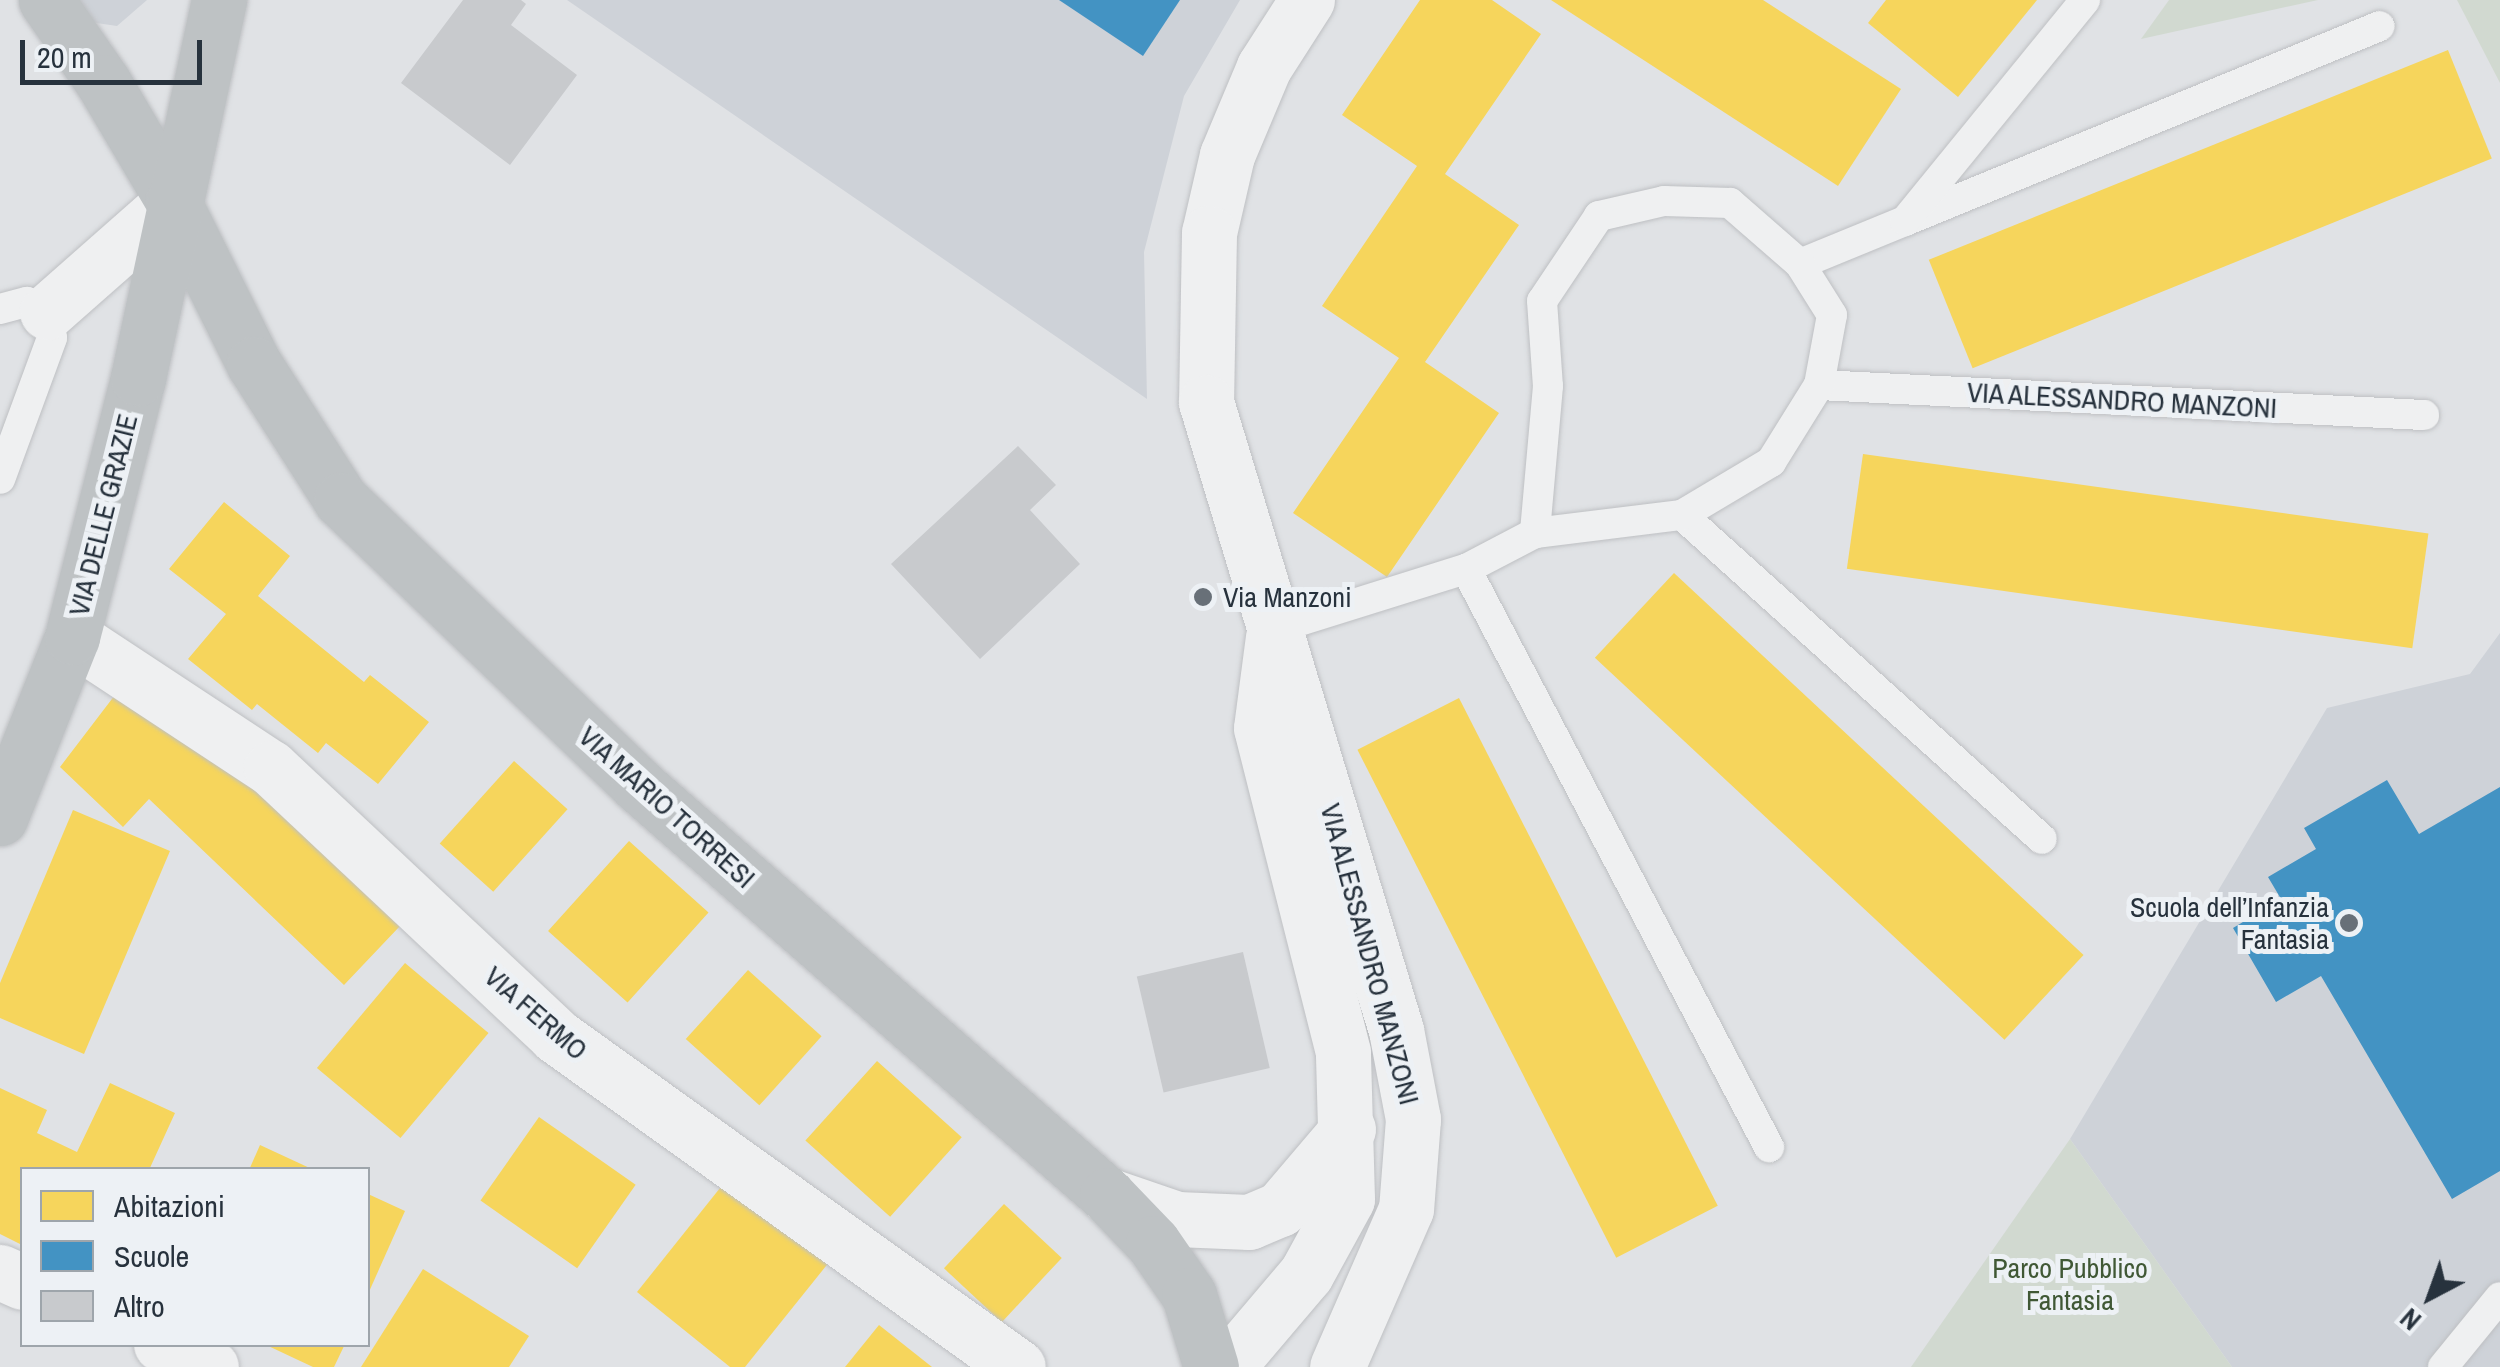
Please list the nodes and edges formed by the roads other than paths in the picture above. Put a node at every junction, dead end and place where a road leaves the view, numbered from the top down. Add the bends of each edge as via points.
1 (46, 0) edge
2 (219, 0) edge
3 (1308, 0) edge
4 (2085, 0) edge
5 (2380, 26) dead end
6 (173, 201) junction
7 (1905, 220) junction
8 (1800, 264) junction
9 (24, 311) edge
10 (1819, 385) junction
11 (2424, 414) dead end
12 (0, 479) edge
13 (1682, 514) junction
14 (1535, 532) junction
15 (1466, 569) junction
16 (1274, 630) junction
17 (72, 638) junction
18 (0, 818) edge
19 (2042, 839) dead end
20 (1348, 1129) junction
21 (1770, 1147) dead end
22 (1107, 1195) junction
23 (1379, 1282) junction
24 (2500, 1298) edge
25 (168, 1347) edge
26 (211, 1367) edge
27 (1018, 1367) edge
28 (1211, 1367) edge
29 (1226, 1367) edge
30 (1306, 1367) edge
31 (1338, 1367) edge
32 (2443, 1367) edge

1 - 6 street, VIA MARIO TORRESI via 104,82
2 - 6 street, VIA DELLE GRAZIE
3 - 16 street, VIA ALESSANDRO MANZONI via 1264,67 1228,154 1208,250 1206,402
4 - 7 lane
5 - 7 lane
6 - 9 street
6 - 17 street, VIA DELLE GRAZIE via 138,378
6 - 22 street, VIA MARIO TORRESI via 254,364 341,500 638,785
7 - 8 lane
8 - 10 lane via 1832,315
8 - 14 lane via 1730,203 1664,201 1599,216 1542,301 1548,386
9 - 12 lane via 52,338
10 - 11 lane, VIA ALESSANDRO MANZONI
10 - 13 lane via 1771,462
13 - 14 lane
13 - 19 lane
14 - 15 lane
15 - 16 lane
15 - 21 lane
16 - 20 street, VIA ALESSANDRO MANZONI via 1261,728 1343,1052
16 - 23 street, VIA ALESSANDRO MANZONI via 1396,1030 1413,1119 1406,1209
17 - 18 street, VIA DELLE GRAZIE
17 - 27 street, VIA FERMO via 270,768 556,1036
20 - 22 street via 1280,1208 1249,1222 1178,1219
20 - 29 street, VIA ALESSANDRO MANZONI via 1346,1198 1306,1274
22 - 28 street, VIA MARIO TORRESI via 1153,1243 1188,1296
23 - 30 street, VIA ALESSANDRO MANZONI
23 - 31 street, VIA ALESSANDRO MANZONI
24 - 32 lane
25 - 26 street

